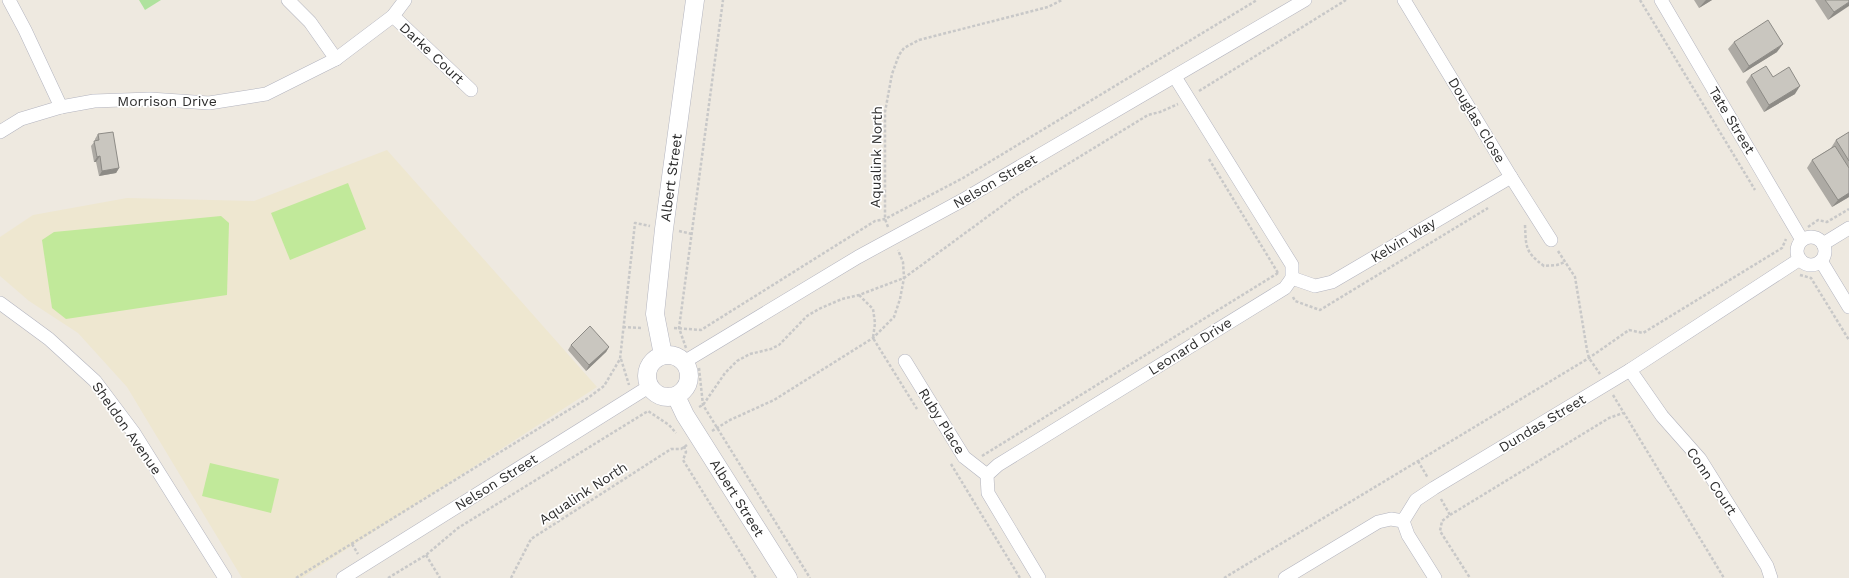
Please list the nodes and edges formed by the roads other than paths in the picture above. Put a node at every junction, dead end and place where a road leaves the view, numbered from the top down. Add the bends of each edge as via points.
1 (9, 0) edge
2 (288, 0) edge
3 (405, 0) edge
4 (695, 0) edge
5 (1305, 0) edge
6 (1404, 0) edge
7 (1661, 0) edge
8 (393, 16) junction
9 (336, 59) junction
10 (1175, 77) junction
11 (471, 90) dead end
12 (61, 107) junction
13 (0, 132) edge
14 (1511, 177) junction
15 (1849, 228) edge
16 (1800, 236) junction
17 (1551, 240) road end
18 (1823, 244) junction
19 (1796, 261) junction
20 (1821, 261) junction
21 (1288, 283) junction
22 (0, 303) edge
23 (1849, 307) edge
24 (663, 355) junction
25 (688, 359) junction
26 (905, 361) dead end
27 (1630, 370) junction
28 (650, 386) junction
29 (676, 396) junction
30 (987, 475) junction
31 (1403, 520) junction
32 (225, 578) edge
33 (343, 578) edge
34 (788, 578) edge
35 (1039, 578) edge
36 (1285, 578) edge
37 (1435, 578) edge
38 (1771, 578) edge

1 - 12 street
2 - 9 street via 310,22
3 - 8 street, Morrison Drive
4 - 24 street, Albert Street via 654,314
5 - 10 street, Nelson Street
6 - 14 street, Douglas Close
7 - 16 street, Tate Street
8 - 9 street, Morrison Drive
8 - 11 street, Darke Court
9 - 12 street, Morrison Drive via 266,94 209,103 150,99 94,101
10 - 21 street via 1292,265
10 - 25 street, Nelson Street via 894,239 858,257
12 - 13 street, Morrison Drive via 21,119
14 - 17 street, Douglas Close
14 - 21 street, Kelvin Way via 1332,282 1315,286
15 - 18 street
16 - 18 street via 1818,238
16 - 19 street
18 - 20 street via 1825,253
19 - 20 street via 1812,265
19 - 27 street, Dundas Street
20 - 23 street
21 - 30 street, Leonard Drive via 998,465
22 - 32 street, Sheldon Avenue via 49,339 95,381 134,432
24 - 25 street
24 - 28 street via 648,368 647,379
25 - 29 street via 689,381 686,388
26 - 30 street, Ruby Place via 964,457
27 - 31 street, Dundas Street via 1434,488 1416,500
27 - 38 street, Conn Court via 1662,416 1700,459 1767,566
28 - 29 street via 661,396
28 - 33 street, Nelson Street
29 - 34 street, Albert Street via 685,415
30 - 35 street via 988,493
31 - 36 street via 1378,522
31 - 37 street via 1408,535

